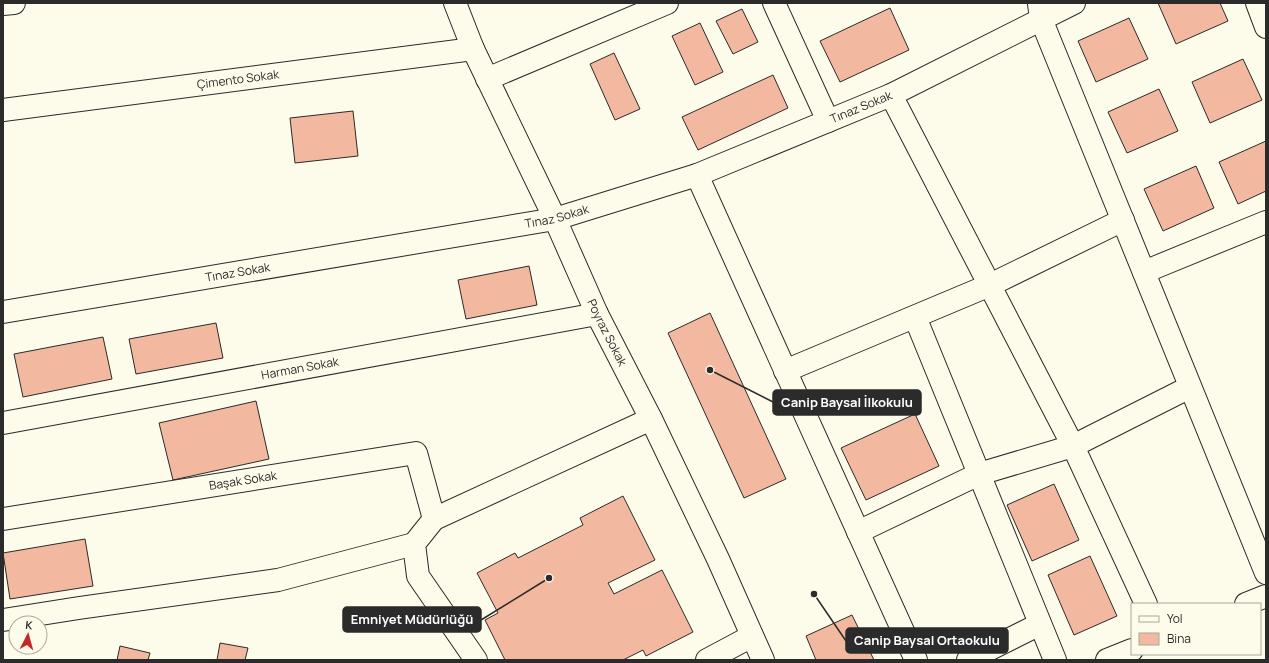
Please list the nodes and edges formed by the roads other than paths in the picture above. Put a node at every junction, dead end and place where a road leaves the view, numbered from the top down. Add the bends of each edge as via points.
1 (14, 3) edge
2 (455, 3) edge
3 (667, 3) edge
4 (774, 3) edge
5 (1074, 3) edge
6 (1257, 3) edge
7 (3, 4) edge
8 (1040, 11) edge
9 (1266, 27) edge
10 (473, 50) junction
11 (487, 79) junction
12 (891, 95) junction
13 (3, 110) edge
14 (828, 121) junction
15 (697, 175) junction
16 (554, 219) junction
17 (1123, 220) junction
18 (1266, 222) edge
19 (1144, 272) junction
20 (990, 285) junction
21 (3, 312) edge
22 (597, 314) junction
23 (915, 317) junction
24 (785, 371) junction
25 (1190, 387) junction
26 (651, 419) junction
27 (3, 423) edge
28 (1073, 446) junction
29 (979, 474) junction
30 (3, 519) edge
31 (434, 519) junction
32 (858, 532) junction
33 (414, 544) junction
34 (1266, 573) edge
35 (1266, 596) edge
36 (1146, 603) edge
37 (1248, 603) edge
38 (3, 620) edge
39 (1040, 624) junction
40 (752, 636) junction
41 (1131, 650) edge
42 (476, 660) edge
43 (707, 660) edge
44 (763, 660) edge
45 (916, 660) edge
46 (968, 660) edge
47 (1055, 660) edge
48 (1107, 660) edge

1 - 7 street
2 - 10 street, Poyraz Sokak
3 - 11 street
4 - 14 street
5 - 8 street, Tınaz Sokak
6 - 9 street
8 - 12 street, Tınaz Sokak
8 - 17 street
10 - 11 street, Poyraz Sokak
10 - 13 street, Çimento Sokak
11 - 16 street, Poyraz Sokak
12 - 14 street, Tınaz Sokak
12 - 20 street
14 - 15 street, Tınaz Sokak
15 - 16 street, Tınaz Sokak
15 - 24 street
16 - 21 street, Tınaz Sokak
16 - 22 street, Poyraz Sokak
17 - 19 street
17 - 20 street
18 - 19 street
19 - 25 street
20 - 23 street
20 - 28 street
22 - 26 street, Poyraz Sokak
22 - 27 street, Harman Sokak
23 - 24 street
23 - 29 street
24 - 32 street
25 - 28 street
25 - 34 street
26 - 31 street
26 - 40 street, Poyraz Sokak
28 - 29 street
28 - 36 street
29 - 32 street
29 - 39 street
30 - 31 street, Başak Sokak via 416,453
31 - 33 street
32 - 45 street
33 - 38 street via 278,580
33 - 42 street via 418,576
35 - 37 street
39 - 46 street
39 - 47 street
40 - 43 street
40 - 44 street, Poyraz Sokak
41 - 48 street

